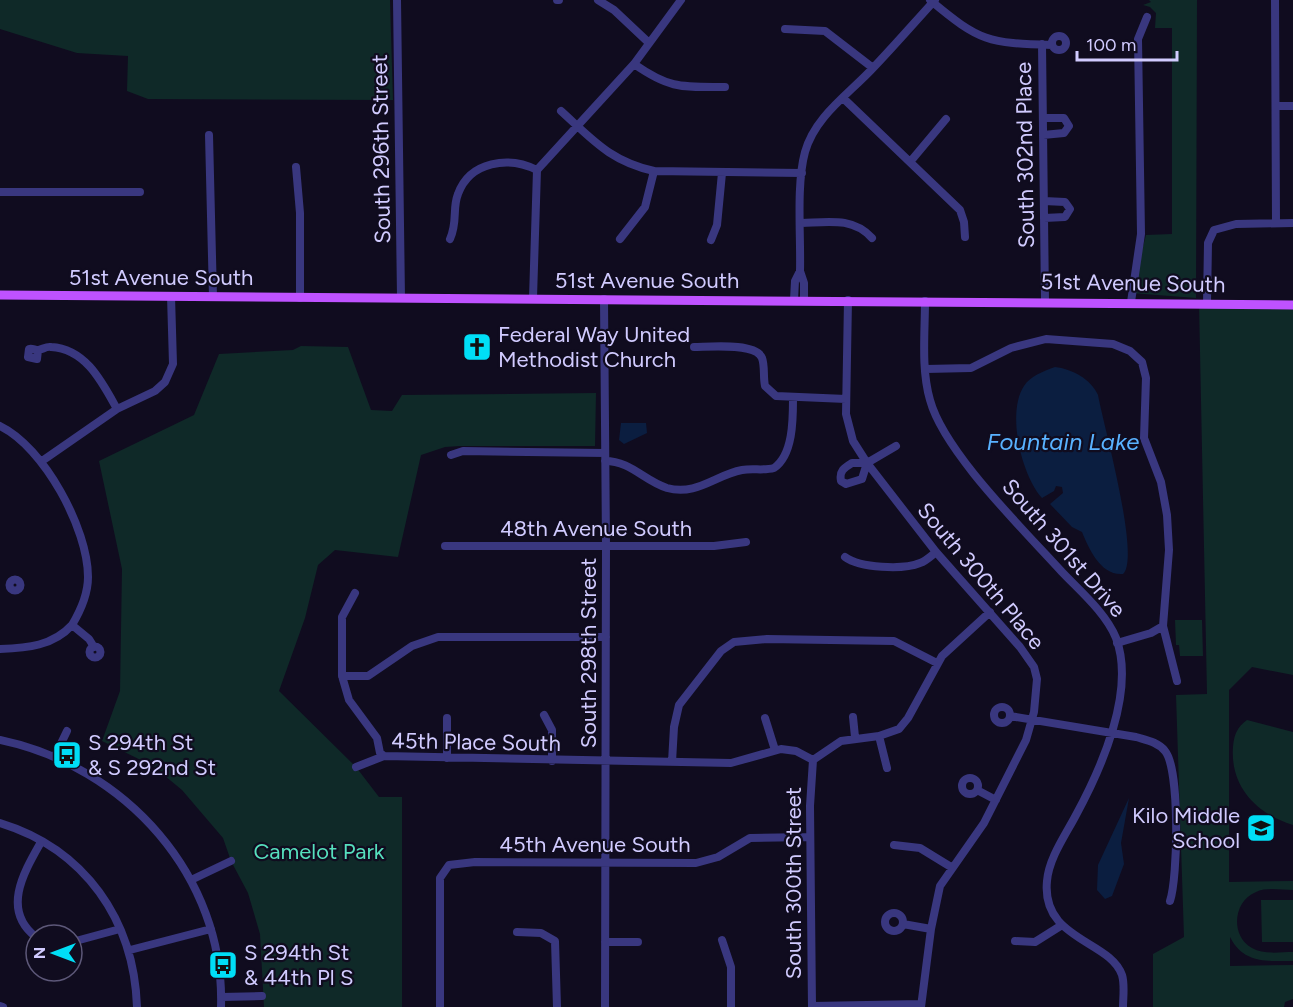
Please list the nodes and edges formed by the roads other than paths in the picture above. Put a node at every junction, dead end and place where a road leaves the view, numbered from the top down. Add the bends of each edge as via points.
1 (397, 0) edge
2 (598, 0) edge
3 (681, 0) edge
4 (1275, 0) edge
5 (933, 1) edge
6 (1147, 17) dead end
7 (785, 29) dead end
8 (648, 42) junction
9 (1042, 44) junction
10 (1052, 45) dead end
11 (633, 63) junction
12 (873, 68) junction
13 (725, 87) dead end
14 (843, 98) junction
15 (1275, 106) junction
16 (1293, 106) edge
17 (561, 111) dead end
18 (1043, 118) junction
19 (946, 119) dead end
20 (576, 124) junction
21 (209, 135) dead end
22 (1043, 135) junction
23 (910, 162) junction
24 (296, 167) dead end
25 (537, 170) junction
26 (654, 171) junction
27 (723, 173) junction
28 (802, 173) junction
29 (0, 192) edge
30 (140, 192) dead end
31 (1044, 201) junction
32 (1044, 218) junction
33 (802, 223) junction
34 (1276, 223) junction
35 (1293, 224) edge
36 (964, 237) dead end
37 (450, 238) dead end
38 (872, 238) dead end
39 (620, 239) dead end
40 (711, 240) dead end
41 (0, 295) edge
42 (171, 296) junction
43 (213, 297) junction
44 (300, 298) junction
45 (401, 298) junction
46 (533, 298) junction
47 (604, 299) junction
48 (799, 300) junction
49 (848, 300) junction
50 (925, 301) junction
51 (1045, 301) junction
52 (1131, 302) junction
53 (1207, 303) junction
54 (1293, 305) edge
55 (694, 347) dead end
56 (38, 350) dead end
57 (926, 369) junction
58 (793, 399) junction
59 (846, 399) junction
60 (117, 408) junction
61 (0, 426) edge
62 (896, 446) dead end
63 (452, 455) dead end
64 (605, 457) junction
65 (42, 461) junction
66 (867, 463) junction
67 (746, 542) dead end
68 (445, 546) dead end
69 (606, 546) junction
70 (936, 552) junction
71 (845, 557) dead end
72 (355, 593) dead end
73 (990, 612) junction
74 (72, 625) junction
75 (1163, 626) junction
76 (606, 637) junction
77 (1117, 643) junction
78 (94, 647) dead end
79 (0, 649) edge
80 (937, 663) junction
81 (342, 676) junction
82 (1177, 681) dead end
83 (544, 715) dead end
84 (1010, 716) dead end
85 (853, 717) dead end
86 (447, 718) dead end
87 (765, 718) dead end
88 (1033, 719) junction
89 (67, 731) dead end
90 (1111, 732) junction
91 (879, 736) junction
92 (855, 737) junction
93 (0, 740) edge
94 (775, 750) junction
95 (53, 755) junction
96 (384, 756) junction
97 (447, 758) junction
98 (813, 760) junction
99 (552, 761) junction
100 (606, 762) junction
101 (672, 762) junction
102 (356, 767) dead end
103 (887, 768) dead end
104 (977, 790) dead end
105 (996, 800) junction
106 (0, 823) edge
107 (810, 837) junction
108 (41, 842) junction
109 (894, 845) dead end
110 (231, 861) dead end
111 (605, 864) junction
112 (951, 867) junction
113 (191, 880) junction
114 (1170, 901) dead end
115 (25, 923) edge
116 (903, 924) dead end
117 (1062, 925) junction
118 (120, 929) junction
119 (211, 929) junction
120 (931, 929) junction
121 (517, 932) dead end
122 (84, 939) edge
123 (722, 940) dead end
124 (605, 942) junction
125 (638, 942) dead end
126 (1015, 942) dead end
127 (130, 950) junction
128 (262, 996) dead end
129 (221, 997) junction
130 (921, 1005) edge
131 (812, 1006) edge
132 (137, 1007) edge
133 (221, 1007) edge
134 (440, 1007) edge
135 (557, 1007) edge
136 (604, 1007) edge
137 (731, 1007) edge
138 (1124, 1007) edge

1 - 45 street, South 296th Street
2 - 8 street
3 - 8 street
4 - 15 street
5 - 9 street via 979,37
5 - 12 street
6 - 52 street via 1138,39 1141,234
7 - 12 street via 825,31
8 - 11 street
9 - 10 street
9 - 18 street, South 302nd Place
11 - 13 street via 667,84
11 - 20 street
12 - 14 street
14 - 23 street
14 - 28 street via 813,132
15 - 16 street
15 - 34 street
17 - 20 street
18 - 22 street, South 302nd Place
18 - 22 street via 1064,118 1069,126 1064,133
19 - 23 street
20 - 25 street
20 - 26 street via 599,148 630,166
21 - 43 street
22 - 31 street, South 302nd Place
23 - 36 street via 960,210
24 - 44 street
25 - 37 street via 522,163 502,161 473,174 457,196 456,224
25 - 46 street
26 - 27 street
26 - 39 street via 645,207
27 - 28 street
27 - 40 street via 717,225
28 - 33 street
29 - 30 street
31 - 32 street, South 302nd Place
31 - 32 street via 1065,202 1070,209 1065,217
32 - 51 street, South 302nd Place
33 - 38 street via 851,223
33 - 48 street via 800,271 795,281
34 - 35 street
34 - 53 street via 1228,224 1214,231 1208,243
41 - 42 main road, 51st Avenue South
42 - 43 main road, 51st Avenue South
42 - 60 street via 173,364 165,382 151,393
43 - 44 main road, 51st Avenue South
44 - 45 main road, 51st Avenue South
45 - 46 main road, 51st Avenue South
46 - 47 main road, 51st Avenue South
47 - 48 main road, 51st Avenue South
47 - 64 street, South 298th Street
48 - 49 main road, 51st Avenue South
49 - 50 main road, 51st Avenue South
49 - 59 street, South 300th Place
50 - 51 main road, 51st Avenue South
50 - 57 street, South 301st Drive
51 - 52 main road, 51st Avenue South
52 - 53 main road, 51st Avenue South
53 - 54 main road, 51st Avenue South
55 - 58 street via 756,351 762,358 764,383 771,394
56 - 60 street via 54,347 81,357
57 - 75 street via 975,367 1011,348 1041,340 1118,345 1138,358 1146,372 1145,445 1161,482 1167,515 1169,550
57 - 77 street, South 301st Drive via 930,399 943,430 1009,513 1104,619
58 - 59 street
58 - 64 street via 790,437 783,459 774,468 740,471 686,490 659,485 624,463
59 - 66 street, South 300th Place via 850,431
60 - 65 street
61 - 65 street
62 - 66 street
63 - 64 street via 463,451
64 - 69 street, South 298th Street
65 - 74 street via 59,488 87,562 86,593
66 - 70 street, South 300th Place
67 - 69 street, 48th Avenue South via 714,546
68 - 69 street, 48th Avenue South
69 - 76 street, South 298th Street
70 - 71 street via 923,562 907,566 863,566
70 - 73 street, South 300th Place
72 - 81 street via 342,617
73 - 80 street via 948,648
73 - 88 street, South 300th Place via 1034,667 1037,687
74 - 78 street
74 - 79 street via 42,644
75 - 77 street
75 - 82 street
76 - 81 street via 438,637 412,646 368,676
76 - 100 street, South 298th Street
77 - 90 street, South 301st Drive via 1121,673
80 - 91 street via 903,724
80 - 101 street via 894,641 739,641 727,646 677,710
81 - 96 street via 349,700 377,738
83 - 99 street via 552,730
84 - 88 street
85 - 92 street
86 - 97 street
87 - 94 street
88 - 90 street
88 - 105 street, South 300th Place
89 - 95 street
90 - 114 street via 1150,741 1169,758 1174,782 1175,842
90 - 117 street, South 301st Drive via 1098,770 1048,873 1048,900
91 - 92 street
91 - 103 street
92 - 98 street via 840,741
93 - 95 street
94 - 98 street, 45th Place South via 790,749
94 - 101 street, 45th Place South via 735,762
95 - 113 street via 112,789 143,815 168,842
96 - 97 street, 45th Place South
96 - 102 street, 45th Place South
97 - 99 street, 45th Place South
98 - 107 street, South 300th Street
99 - 100 street, 45th Place South
100 - 101 street, 45th Place South
100 - 111 street, South 298th Street
104 - 105 street
105 - 112 street, South 300th Place via 976,836
106 - 108 street
107 - 111 street, 45th Avenue South via 750,838 718,857 696,863
107 - 131 street, South 300th Street
108 - 115 street via 25,869 17,894 20,917
108 - 118 street via 70,860 92,882 109,903
109 - 112 street via 920,848
110 - 113 street
111 - 124 street, South 298th Street
111 - 134 street, 45th Avenue South via 475,862 446,867 440,878
112 - 120 street, South 300th Place via 938,893
113 - 119 street
116 - 120 street
117 - 126 street via 1035,942
117 - 138 street via 1115,964 1121,972
118 - 122 street
118 - 127 street
119 - 127 street
119 - 129 street
120 - 130 street, South 300th Place
121 - 135 street via 550,936 556,948
123 - 137 street via 731,967
124 - 125 street
124 - 136 street, South 298th Street
127 - 132 street
128 - 129 street
129 - 133 street
130 - 131 street

